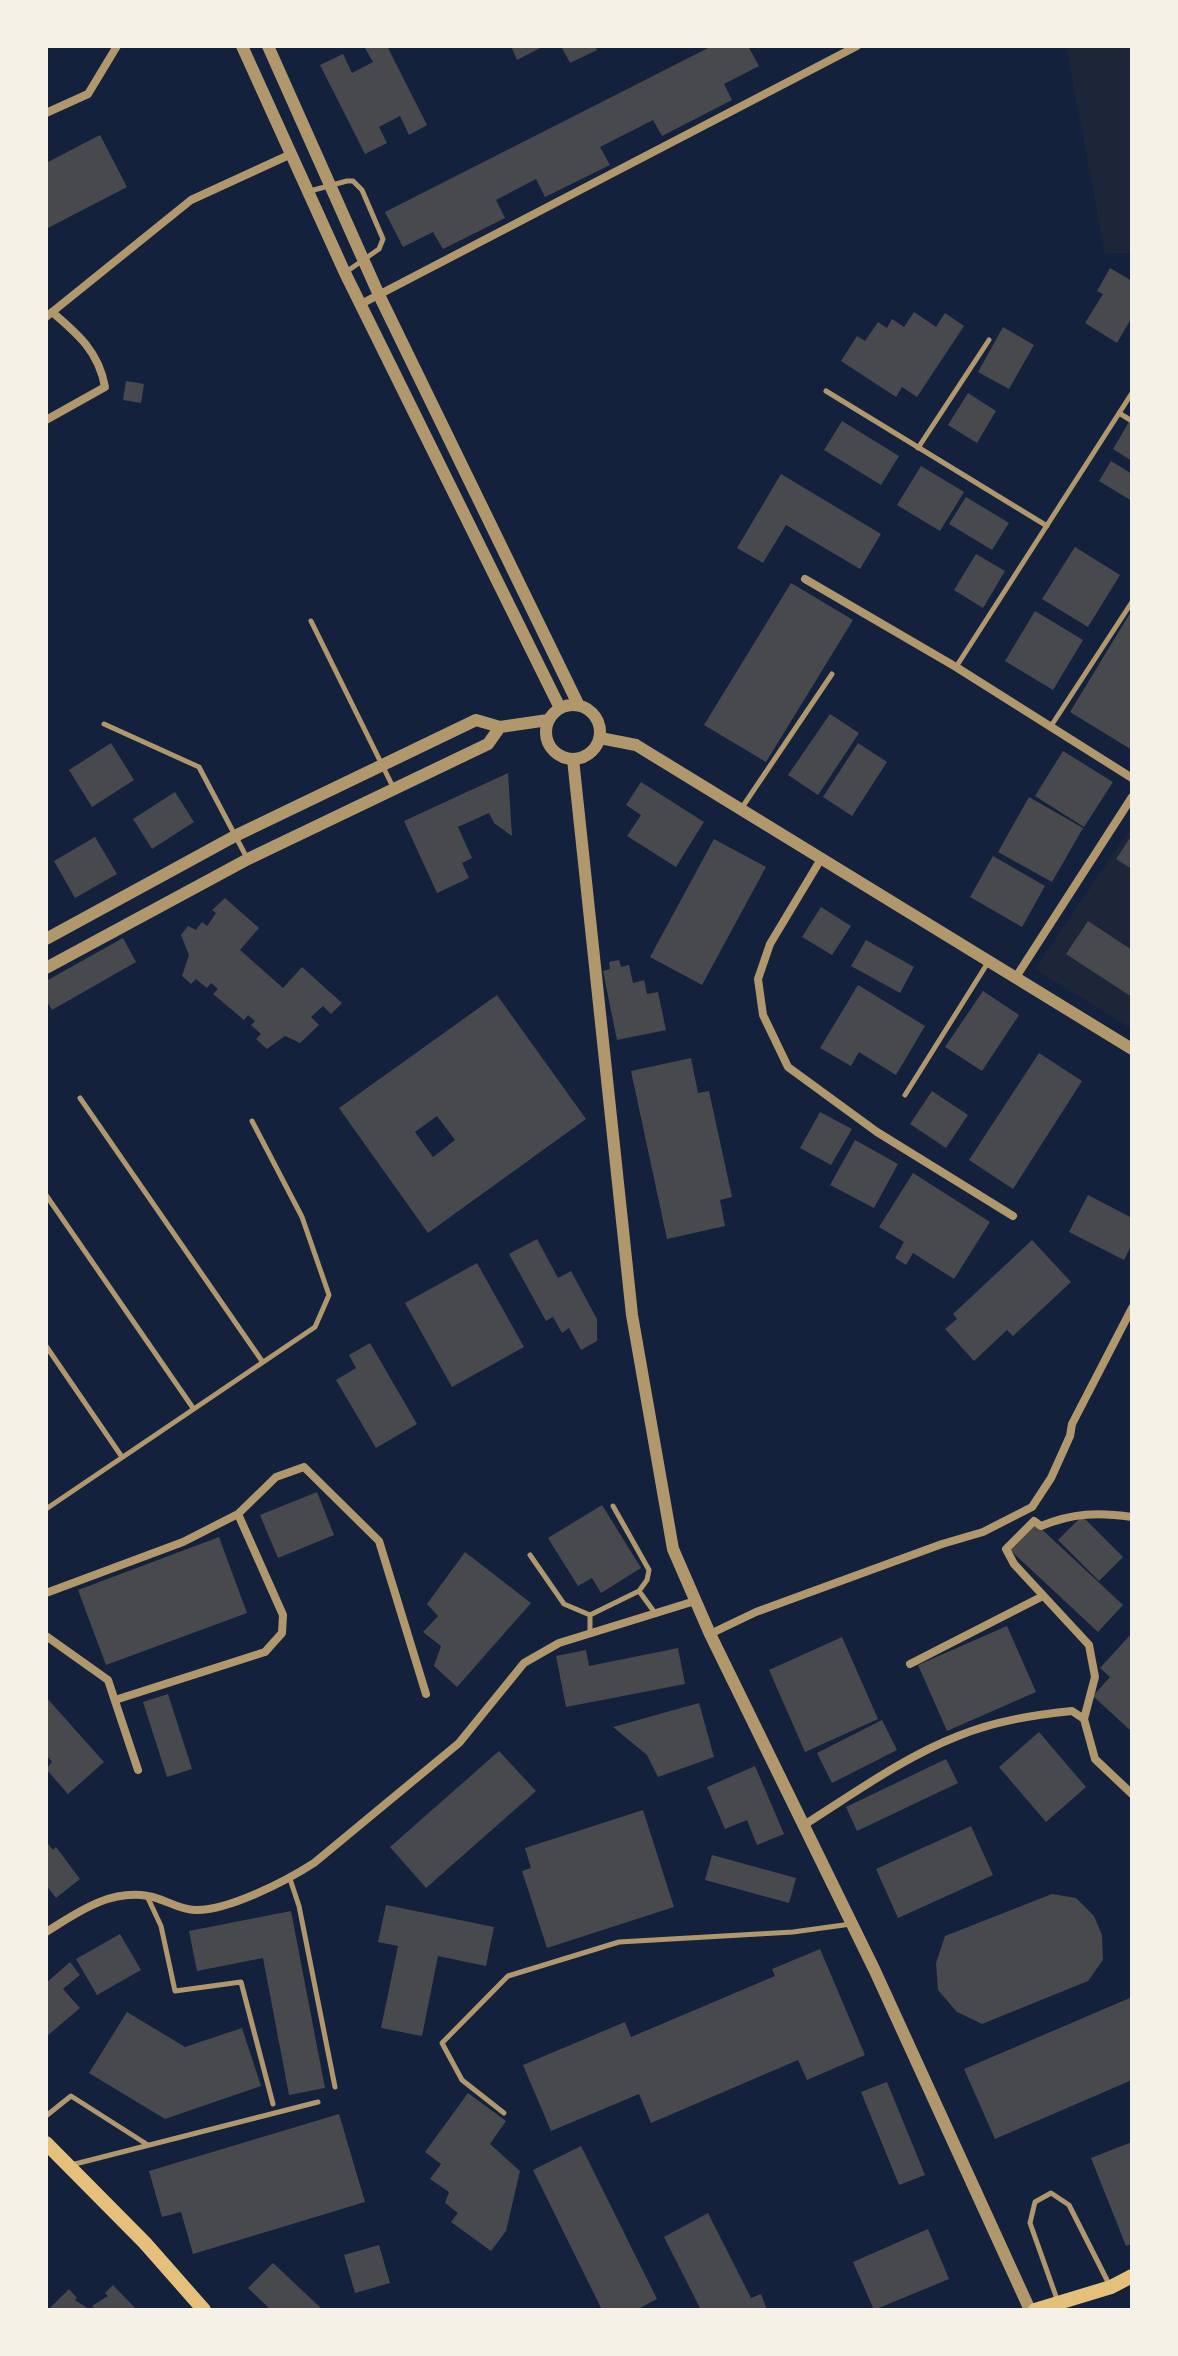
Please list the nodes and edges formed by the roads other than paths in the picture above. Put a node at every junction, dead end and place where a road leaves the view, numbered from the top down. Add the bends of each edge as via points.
1 (117, 46) edge
2 (242, 46) edge
3 (268, 46) edge
4 (857, 46) edge
5 (46, 113) edge
6 (305, 127) junction
7 (281, 138) junction
8 (289, 155) junction
9 (330, 183) junction
10 (307, 192) junction
11 (365, 261) junction
12 (345, 273) junction
13 (379, 295) junction
14 (361, 304) junction
15 (49, 315) edge
16 (989, 340) dead end
17 (826, 391) dead end
18 (1132, 393) edge
19 (1119, 413) junction
20 (46, 420) edge
21 (1132, 421) edge
22 (918, 448) junction
23 (1047, 526) junction
24 (498, 538) junction
25 (480, 546) junction
26 (805, 579) dead end
27 (1132, 602) edge
28 (311, 621) dead end
29 (956, 667) junction
30 (832, 674) dead end
31 (578, 704) junction
32 (560, 708) junction
33 (548, 720) junction
34 (104, 724) dead end
35 (1051, 726) junction
36 (500, 727) junction
37 (600, 738) junction
38 (573, 759) junction
39 (381, 763) junction
40 (1132, 778) edge
41 (393, 787) junction
42 (1132, 797) edge
43 (740, 810) junction
44 (235, 836) junction
45 (248, 859) junction
46 (821, 859) junction
47 (46, 939) edge
48 (989, 961) junction
49 (46, 968) edge
50 (1016, 977) junction
51 (1132, 1049) edge
52 (905, 1095) dead end
53 (80, 1098) dead end
54 (252, 1121) dead end
55 (46, 1195) edge
56 (1013, 1216) dead end
57 (1132, 1308) edge
58 (46, 1346) edge
59 (262, 1361) junction
60 (193, 1408) junction
61 (122, 1457) junction
62 (613, 1506) dead end
63 (46, 1509) edge
64 (238, 1514) junction
65 (1132, 1517) edge
66 (530, 1555) dead end
67 (639, 1591) junction
68 (46, 1593) edge
69 (1043, 1596) junction
70 (695, 1601) junction
71 (655, 1613) junction
72 (590, 1615) junction
73 (590, 1633) junction
74 (710, 1634) junction
75 (46, 1636) edge
76 (910, 1664) dead end
77 (426, 1694) dead end
78 (115, 1700) junction
79 (1084, 1719) junction
80 (138, 1770) dead end
81 (1132, 1794) edge
82 (804, 1825) junction
83 (290, 1879) junction
84 (146, 1895) junction
85 (852, 1924) junction
86 (46, 1932) edge
87 (335, 2087) dead end
88 (318, 2102) dead end
89 (273, 2104) dead end
90 (504, 2113) dead end
91 (46, 2116) edge
92 (46, 2143) edge
93 (148, 2145) junction
94 (68, 2165) junction
95 (1132, 2276) edge
96 (1111, 2287) junction
97 (189, 2295) junction
98 (1059, 2303) junction
99 (193, 2310) edge
100 (204, 2310) edge
101 (1032, 2310) edge

1 - 5 street via 88,94
2 - 7 street
3 - 6 street
4 - 13 street
6 - 7 street
6 - 9 street
7 - 8 street
8 - 10 street
8 - 15 street via 191,200
9 - 10 lane
9 - 11 street
9 - 11 lane via 353,181 362,190 383,239
10 - 12 street
11 - 12 lane
11 - 13 street
12 - 14 street
13 - 14 street
13 - 24 street
14 - 25 street
15 - 20 street via 83,338 102,368 105,387
16 - 22 lane
17 - 22 lane
18 - 19 lane
19 - 21 lane
19 - 23 lane
22 - 23 lane
23 - 29 lane
24 - 25 street
24 - 31 street
25 - 32 street
26 - 29 street
27 - 35 lane
28 - 39 lane
29 - 35 street
30 - 43 lane
31 - 32 street
31 - 37 street via 596,716
32 - 33 street
33 - 36 street
33 - 38 street via 550,748
34 - 44 lane via 199,767
35 - 40 street
36 - 39 street via 476,720
36 - 41 street via 488,744
37 - 38 street via 589,755
37 - 43 street via 636,745
38 - 70 street via 632,1315 673,1549
39 - 41 lane
39 - 44 street
41 - 45 street
42 - 50 street
43 - 46 street
44 - 45 lane
44 - 47 street
45 - 49 street
46 - 48 street
46 - 56 street via 770,944 758,979 763,1015 788,1067 877,1132
48 - 50 street
48 - 52 lane
50 - 51 street
53 - 59 lane
54 - 59 lane via 302,1217 329,1295 315,1327
55 - 60 lane
57 - 74 street via 1032,1507 983,1532 756,1612
58 - 61 lane
59 - 60 lane
60 - 61 lane
61 - 63 lane
62 - 67 lane via 649,1570
64 - 68 street via 183,1542
64 - 77 street via 276,1477 304,1467 379,1541
64 - 78 street via 283,1615 282,1633 265,1652
65 - 69 street via 1101,1512 1067,1515 1041,1526 1034,1521 1006,1549
66 - 72 lane via 564,1604
67 - 71 lane
67 - 72 lane
69 - 76 street
69 - 79 street via 1089,1645 1095,1677
70 - 71 street
70 - 74 street
71 - 73 street
72 - 73 lane
73 - 83 street via 524,1663 459,1743
74 - 82 street
75 - 78 street via 108,1680
78 - 80 street
79 - 81 street via 1095,1759
79 - 82 street via 1072,1711 1020,1717 957,1736
82 - 85 street
83 - 84 street via 194,1910
83 - 87 lane
84 - 86 street via 110,1896
84 - 89 lane via 161,1926 175,1991 241,1982
85 - 90 lane via 619,1942 508,1976 442,2043 462,2080
85 - 101 street
88 - 93 lane
91 - 93 lane via 71,2096
92 - 94 main road
93 - 94 lane
94 - 97 main road
95 - 96 main road
96 - 98 main road
96 - 98 lane via 1069,2205 1051,2193 1035,2202 1030,2223
97 - 99 lane
97 - 100 main road
98 - 101 main road

